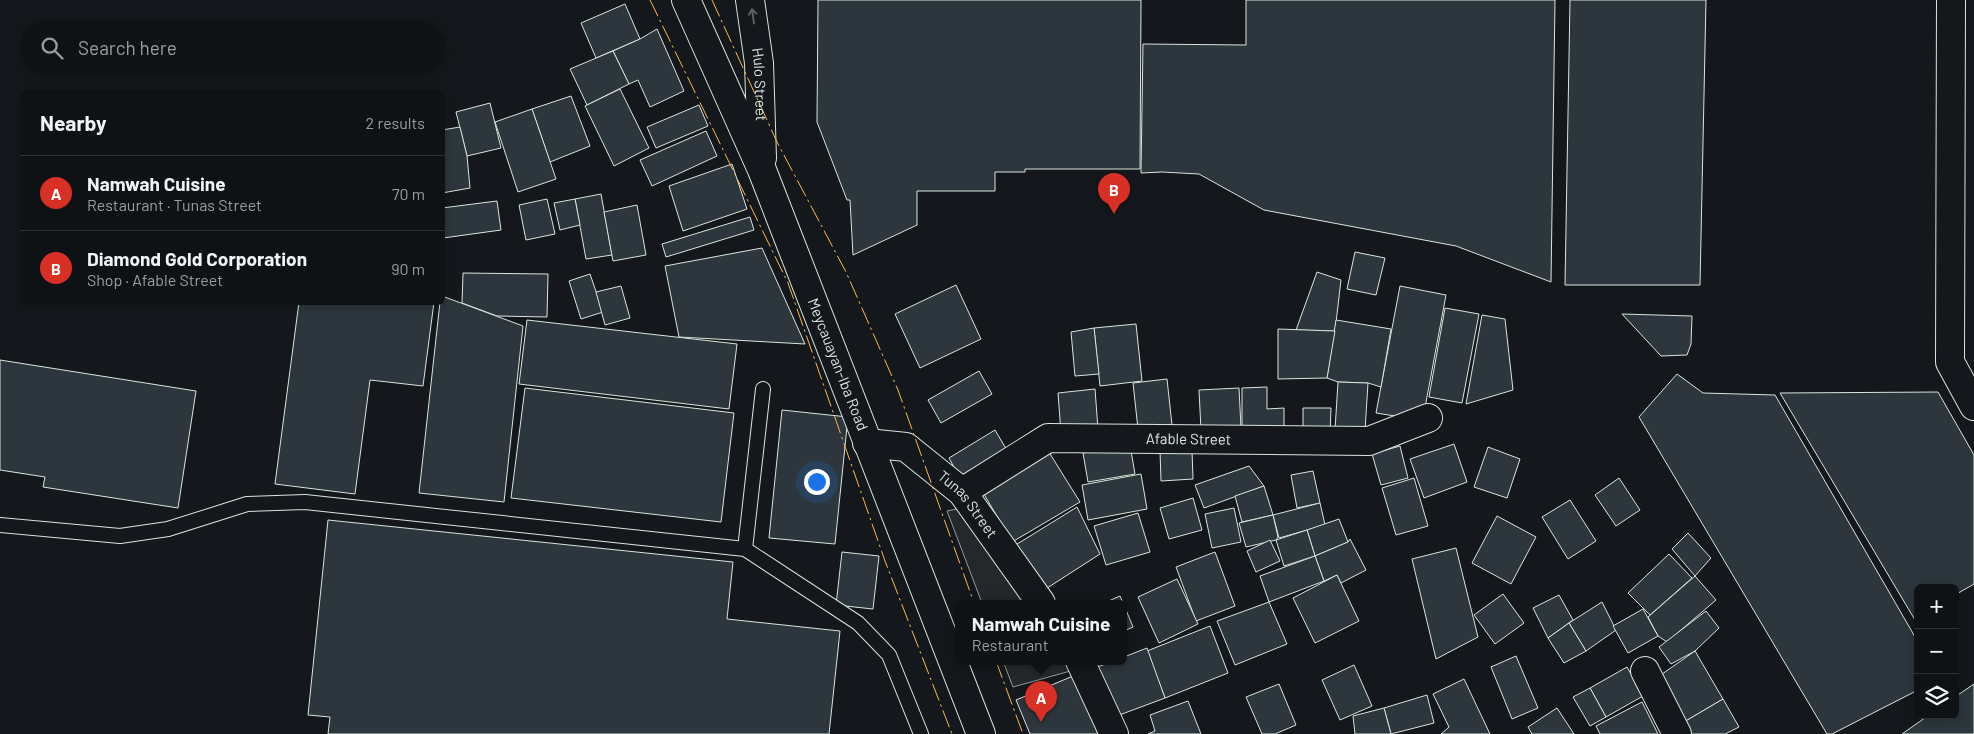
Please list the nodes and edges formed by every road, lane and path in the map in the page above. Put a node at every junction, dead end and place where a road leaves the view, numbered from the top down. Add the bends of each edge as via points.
1 (686, 0) edge
2 (750, 0) edge
3 (1950, 0) edge
4 (762, 170) junction
5 (763, 389) dead end
6 (1974, 406) edge
7 (1428, 418) dead end
8 (867, 443) junction
9 (962, 492) junction
10 (0, 525) edge
11 (745, 549) junction
12 (1039, 600) edge
13 (1082, 665) edge
14 (1645, 671) dead end
15 (975, 732) edge
16 (921, 734) edge
17 (1114, 734) edge
18 (1677, 734) edge

1 - 4 street, Meycauayan-Iba Road
4 -> 2 street, Hulo Street via 758,63
3 - 6 street via 1950,362
4 - 8 street, Meycauayan-Iba Road
5 - 11 lane
7 - 9 street, Afable Street via 1369,441 1048,438
8 - 9 street, Tunas Street via 906,447
8 - 15 street, Meycauayan-Iba Road
9 - 12 street, Tunas Street
10 - 11 lane via 120,536 168,529 247,504 305,502
11 - 16 lane via 858,623 889,655
13 - 17 street
14 - 18 street

